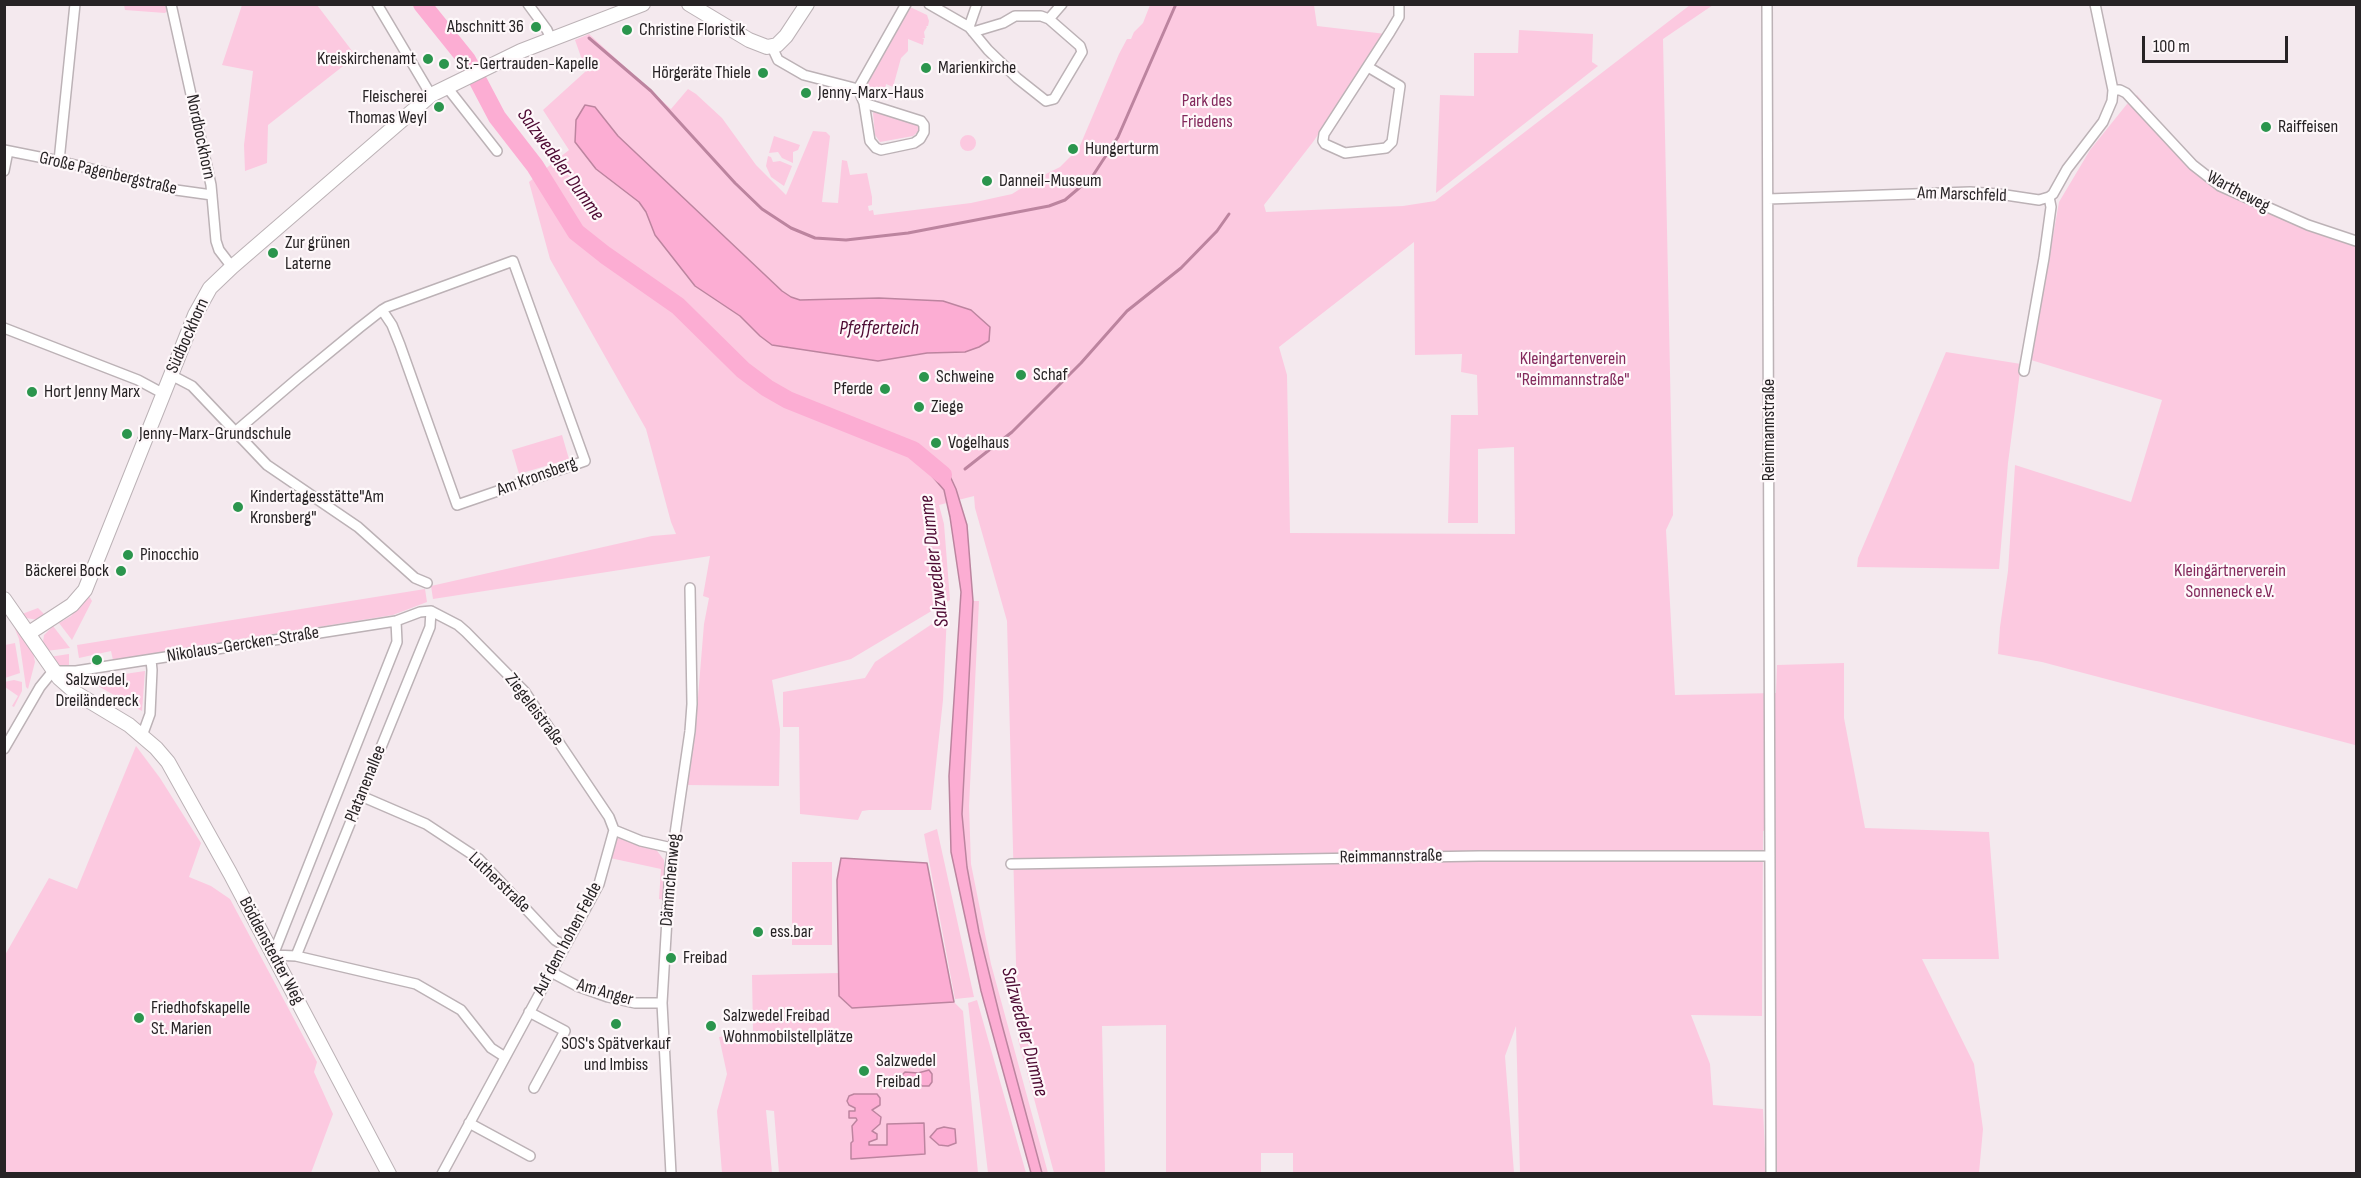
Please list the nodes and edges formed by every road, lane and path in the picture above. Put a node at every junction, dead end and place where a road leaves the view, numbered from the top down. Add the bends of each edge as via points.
1 (75, 4) edge
2 (171, 4) edge
3 (377, 4) edge
4 (528, 4) edge
5 (643, 4) edge
6 (688, 4) edge
7 (807, 4) edge
8 (906, 4) edge
9 (929, 4) edge
10 (977, 4) edge
11 (1062, 4) edge
12 (1399, 4) edge
13 (1767, 4) edge
14 (2095, 4) edge
15 (1049, 19) junction
16 (971, 30) junction
17 (551, 39) junction
18 (772, 47) junction
19 (1368, 67) junction
20 (446, 86) junction
21 (858, 89) junction
22 (2113, 90) junction
23 (431, 95) junction
24 (864, 103) junction
25 (6, 151) edge
26 (497, 151) dead end
27 (59, 161) junction
28 (4, 171) edge
29 (212, 195) junction
30 (2049, 197) junction
31 (1768, 199) junction
32 (2356, 241) edge
33 (232, 267) junction
34 (382, 310) junction
35 (4, 328) edge
36 (2024, 371) dead end
37 (171, 375) junction
38 (164, 394) junction
39 (235, 432) junction
40 (427, 583) dead end
41 (690, 588) dead end
42 (4, 599) edge
43 (431, 611) junction
44 (396, 621) junction
45 (29, 633) junction
46 (151, 660) junction
47 (53, 671) junction
48 (142, 736) junction
49 (4, 749) edge
50 (361, 796) junction
51 (614, 830) junction
52 (672, 848) junction
53 (1770, 856) junction
54 (1011, 864) dead end
55 (565, 946) junction
56 (273, 955) junction
57 (296, 956) junction
58 (551, 972) junction
59 (662, 1003) junction
60 (529, 1012) junction
61 (505, 1057) junction
62 (534, 1088) dead end
63 (469, 1123) junction
64 (530, 1156) dead end
65 (389, 1173) edge
66 (442, 1173) edge
67 (671, 1173) edge
68 (1771, 1173) edge

1 - 27 street
2 - 29 street, Nordbockhorn
3 - 23 street
4 - 17 street
5 - 17 street, Südbockhorn
6 - 18 street via 757,44
7 - 18 street via 786,36
8 - 21 street
9 - 16 street
10 - 16 street
11 - 15 street
12 - 19 street via 1399,16
13 - 31 street, Reimmannstraße
14 - 22 street
15 - 16 street via 1015,16 1003,23
15 - 16 street via 1082,52 1054,99 1046,101 1017,78
17 - 20 street, Südbockhorn
18 - 21 street via 778,60 804,75
19 - 19 street via 1324,134 1325,144 1345,153 1386,148 1392,142 1400,86
20 - 23 street, Südbockhorn
20 - 26 street
21 - 24 street
22 - 30 street via 2103,122
22 - 32 street, Wartheweg via 2126,93 2193,165 2220,186 2308,225
23 - 33 street, Südbockhorn
24 - 24 street via 870,141 876,148 914,143 924,132 921,121
25 - 27 street, Große Pagenbergstraße
25 - 28 street
27 - 29 street, Große Pagenbergstraße
29 - 33 street, Nordbockhorn via 216,241
30 - 31 street, Am Marschfeld via 2039,200 1970,192
30 - 36 street via 2044,258
31 - 53 street, Reimmannstraße
33 - 37 street, Südbockhorn via 199,305
34 - 34 street, Am Kronsberg via 513,261 585,460 457,505 392,325
34 - 39 street, Am Kronsberg
35 - 38 street via 138,380
37 - 38 street, Südbockhorn
37 - 39 street via 192,386
38 - 45 street, Südbockhorn via 85,590 72,605
39 - 40 street via 267,465 358,527 415,578
41 - 52 street, Dämmchenweg via 692,713
42 - 45 street, Böddenstedter Weg
43 - 44 street, Nikolaus-Gercken-Straße
43 - 50 street, Platanenallee via 430,627
43 - 51 street, Ziegeleistraße via 458,625 525,692
44 - 46 street, Nikolaus-Gercken-Straße
44 - 56 street, Platanenallee via 397,642
45 - 47 street, Böddenstedter Weg
46 - 47 street, Nikolaus-Gercken-Straße
46 - 48 street via 150,714
47 - 48 street, Böddenstedter Weg via 76,693
47 - 49 street
48 - 56 street, Böddenstedter Weg via 168,762 186,791
50 - 55 street, Lutherstraße via 426,824 479,859
50 - 57 street, Platanenallee
51 - 52 street
51 - 55 street, Auf dem hohen Felde via 599,884
52 - 59 street, Dämmchenweg
53 - 54 street, Reimmannstraße via 1479,856
53 - 68 street, Reimmannstraße
55 - 58 street, Auf dem hohen Felde
56 - 57 street
56 - 65 street, Böddenstedter Weg
57 - 61 street via 422,987 461,1010 491,1048
58 - 59 street, Am Anger via 609,997 635,1003
58 - 60 street, Auf dem hohen Felde
59 - 67 street, Dämmchenweg
60 - 61 street, Auf dem hohen Felde
60 - 62 street, Auf dem hohen Felde via 565,1031
61 - 63 street, Auf dem hohen Felde
63 - 64 street
63 - 66 street, Auf dem hohen Felde

